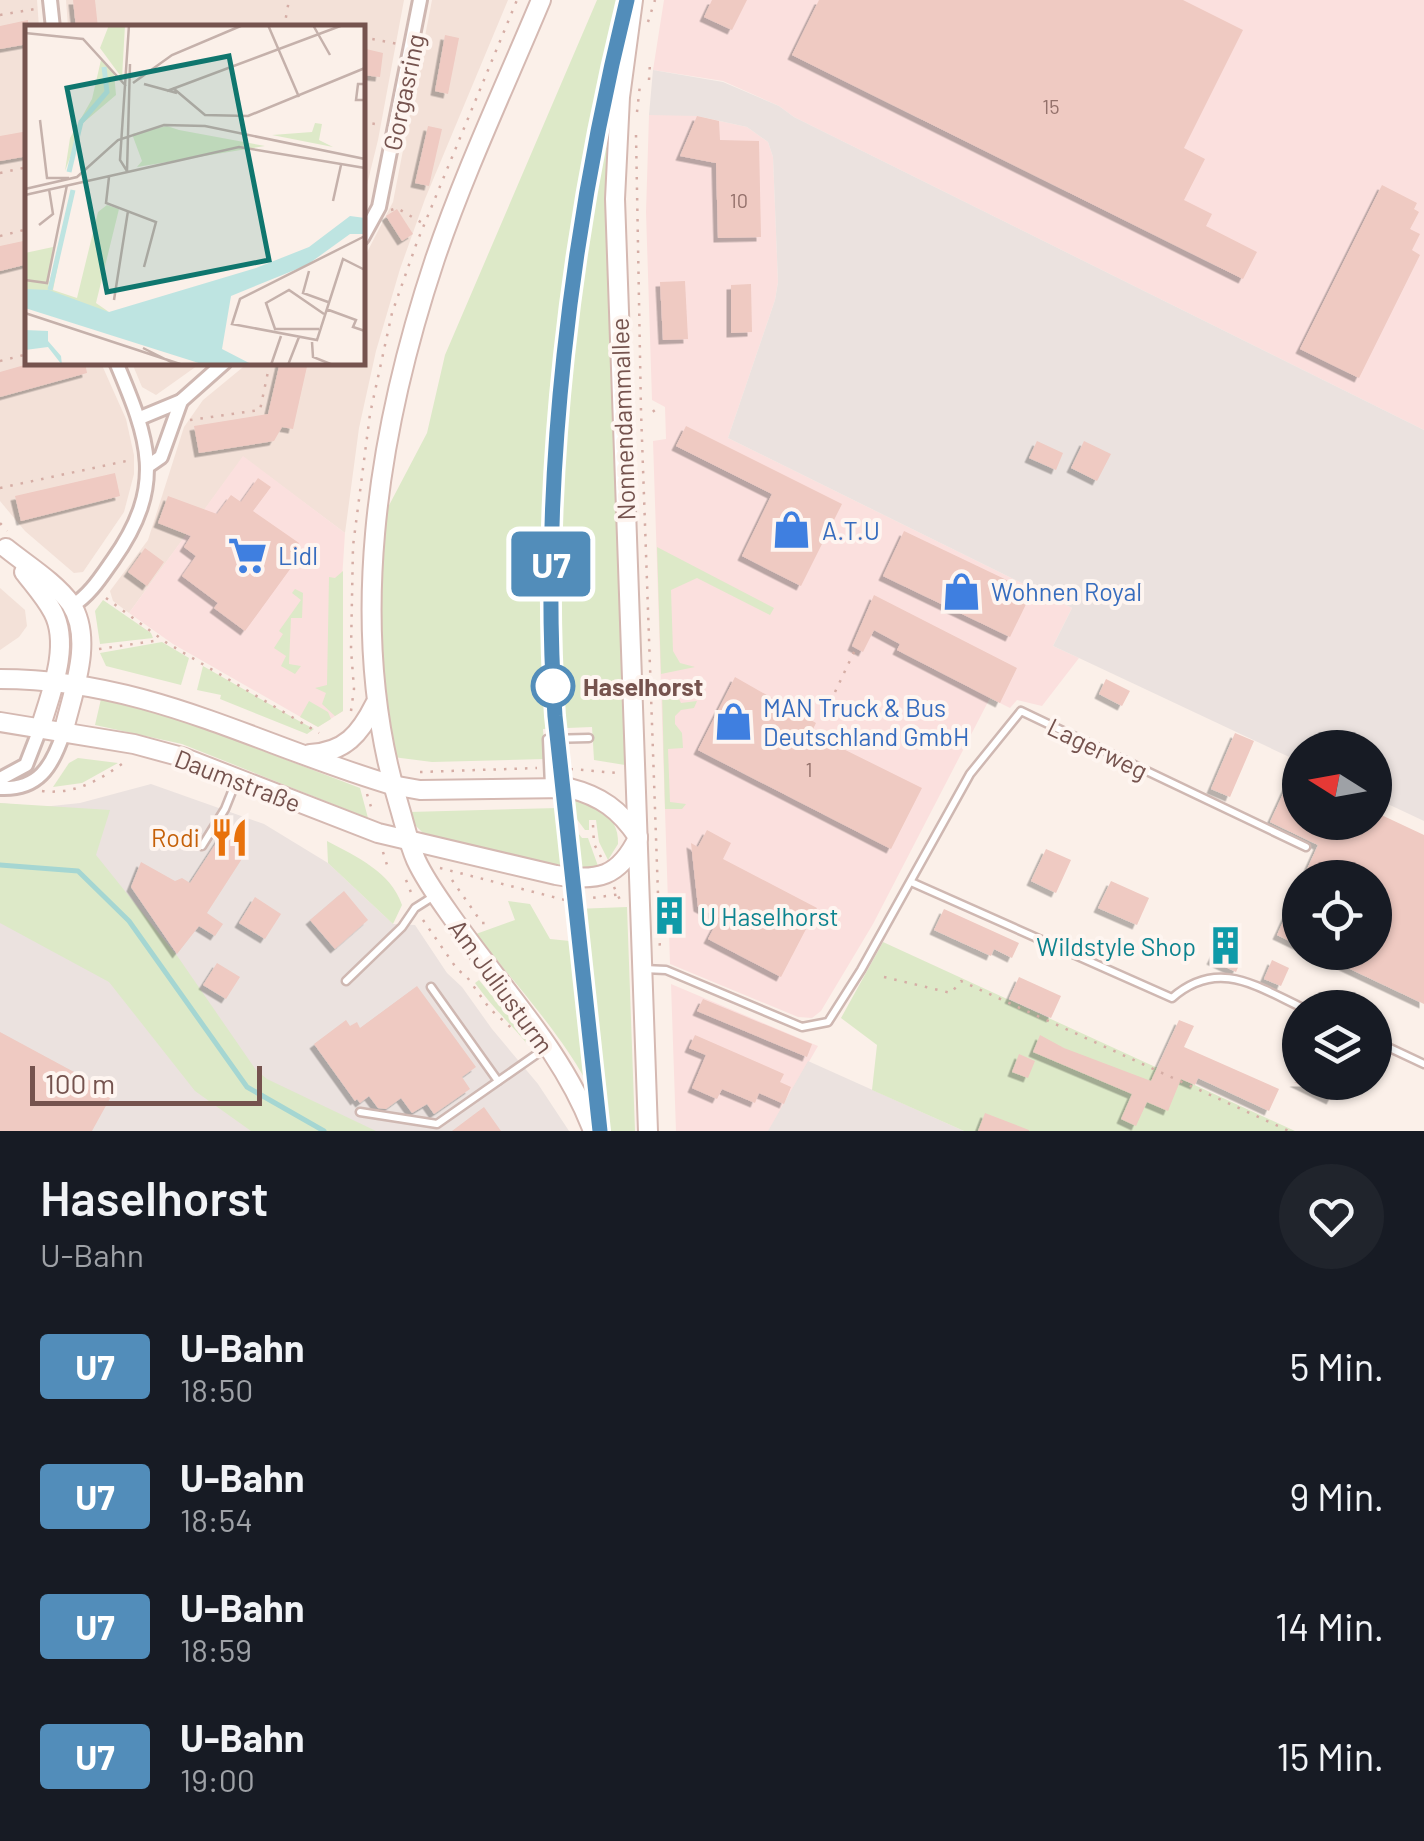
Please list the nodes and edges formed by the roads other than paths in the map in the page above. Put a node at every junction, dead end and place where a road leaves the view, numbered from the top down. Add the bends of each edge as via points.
1 (420, 0) edge
2 (541, 0) edge
3 (633, 0) edge
4 (365, 233) edge
5 (117, 365) edge
6 (223, 365) edge
7 (181, 401) junction
8 (140, 418) junction
9 (143, 462) junction
10 (3, 545) edge
11 (72, 606) junction
12 (0, 679) edge
13 (53, 681) junction
14 (74, 684) junction
15 (376, 703) junction
16 (0, 722) edge
17 (40, 729) junction
18 (63, 734) junction
19 (589, 738) dead end
20 (304, 755) junction
21 (238, 778) junction
22 (0, 780) edge
23 (392, 786) junction
24 (0, 788) edge
25 (548, 788) junction
26 (638, 838) junction
27 (410, 841) junction
28 (202, 846) dead end
29 (1306, 847) dead end
30 (911, 882) junction
31 (436, 894) junction
32 (651, 969) junction
33 (346, 982) dead end
34 (432, 987) dead end
35 (1282, 998) edge
36 (548, 1046) junction
37 (1392, 1049) edge
38 (1424, 1064) edge
39 (498, 1081) junction
40 (360, 1112) dead end
41 (593, 1131) edge
42 (648, 1131) edge

1 - 4 street, Gorgasring via 379,207
2 - 15 main road via 454,210 407,353 374,548
3 - 26 main road, Nonnendammallee via 615,199
5 - 8 street
6 - 7 street
7 - 8 street
7 - 9 street via 161,457
8 - 9 street
9 - 11 street via 144,503 126,542
10 - 11 main road
10 - 13 main road via 54,614 59,648
11 - 14 main road via 81,638
12 - 13 main road, Daumstraße
13 - 14 main road, Daumstraße
13 - 17 main road
14 - 18 main road
14 - 20 main road, Daumstraße via 182,708
15 - 20 main road via 349,743
15 - 23 main road
16 - 17 main road, Daumstraße
17 - 18 main road, Daumstraße
17 - 22 street via 26,765
18 - 21 main road, Daumstraße via 154,749
18 - 24 street via 44,775
19 - 25 lane via 547,739
20 - 23 main road, Daumstraße
21 - 27 main road, Daumstraße
21 - 28 lane
23 - 25 main road, Daumstraße
23 - 27 main road, Am Juliusturm
25 - 26 main road, Daumstraße via 594,794
26 - 27 main road, Daumstraße via 619,867 584,879
26 - 32 main road
27 - 31 main road, Am Juliusturm
29 - 30 lane, Lagerweg via 1021,710 970,774
30 - 32 lane, Lagerweg via 828,1022 802,1027
30 - 35 lane via 1172,998 1212,977 1240,978
31 - 33 lane
31 - 36 main road, Am Juliusturm
32 - 42 main road
34 - 39 lane
36 - 39 lane
36 - 41 main road, Am Juliusturm
37 - 38 lane
39 - 40 lane via 437,1124

